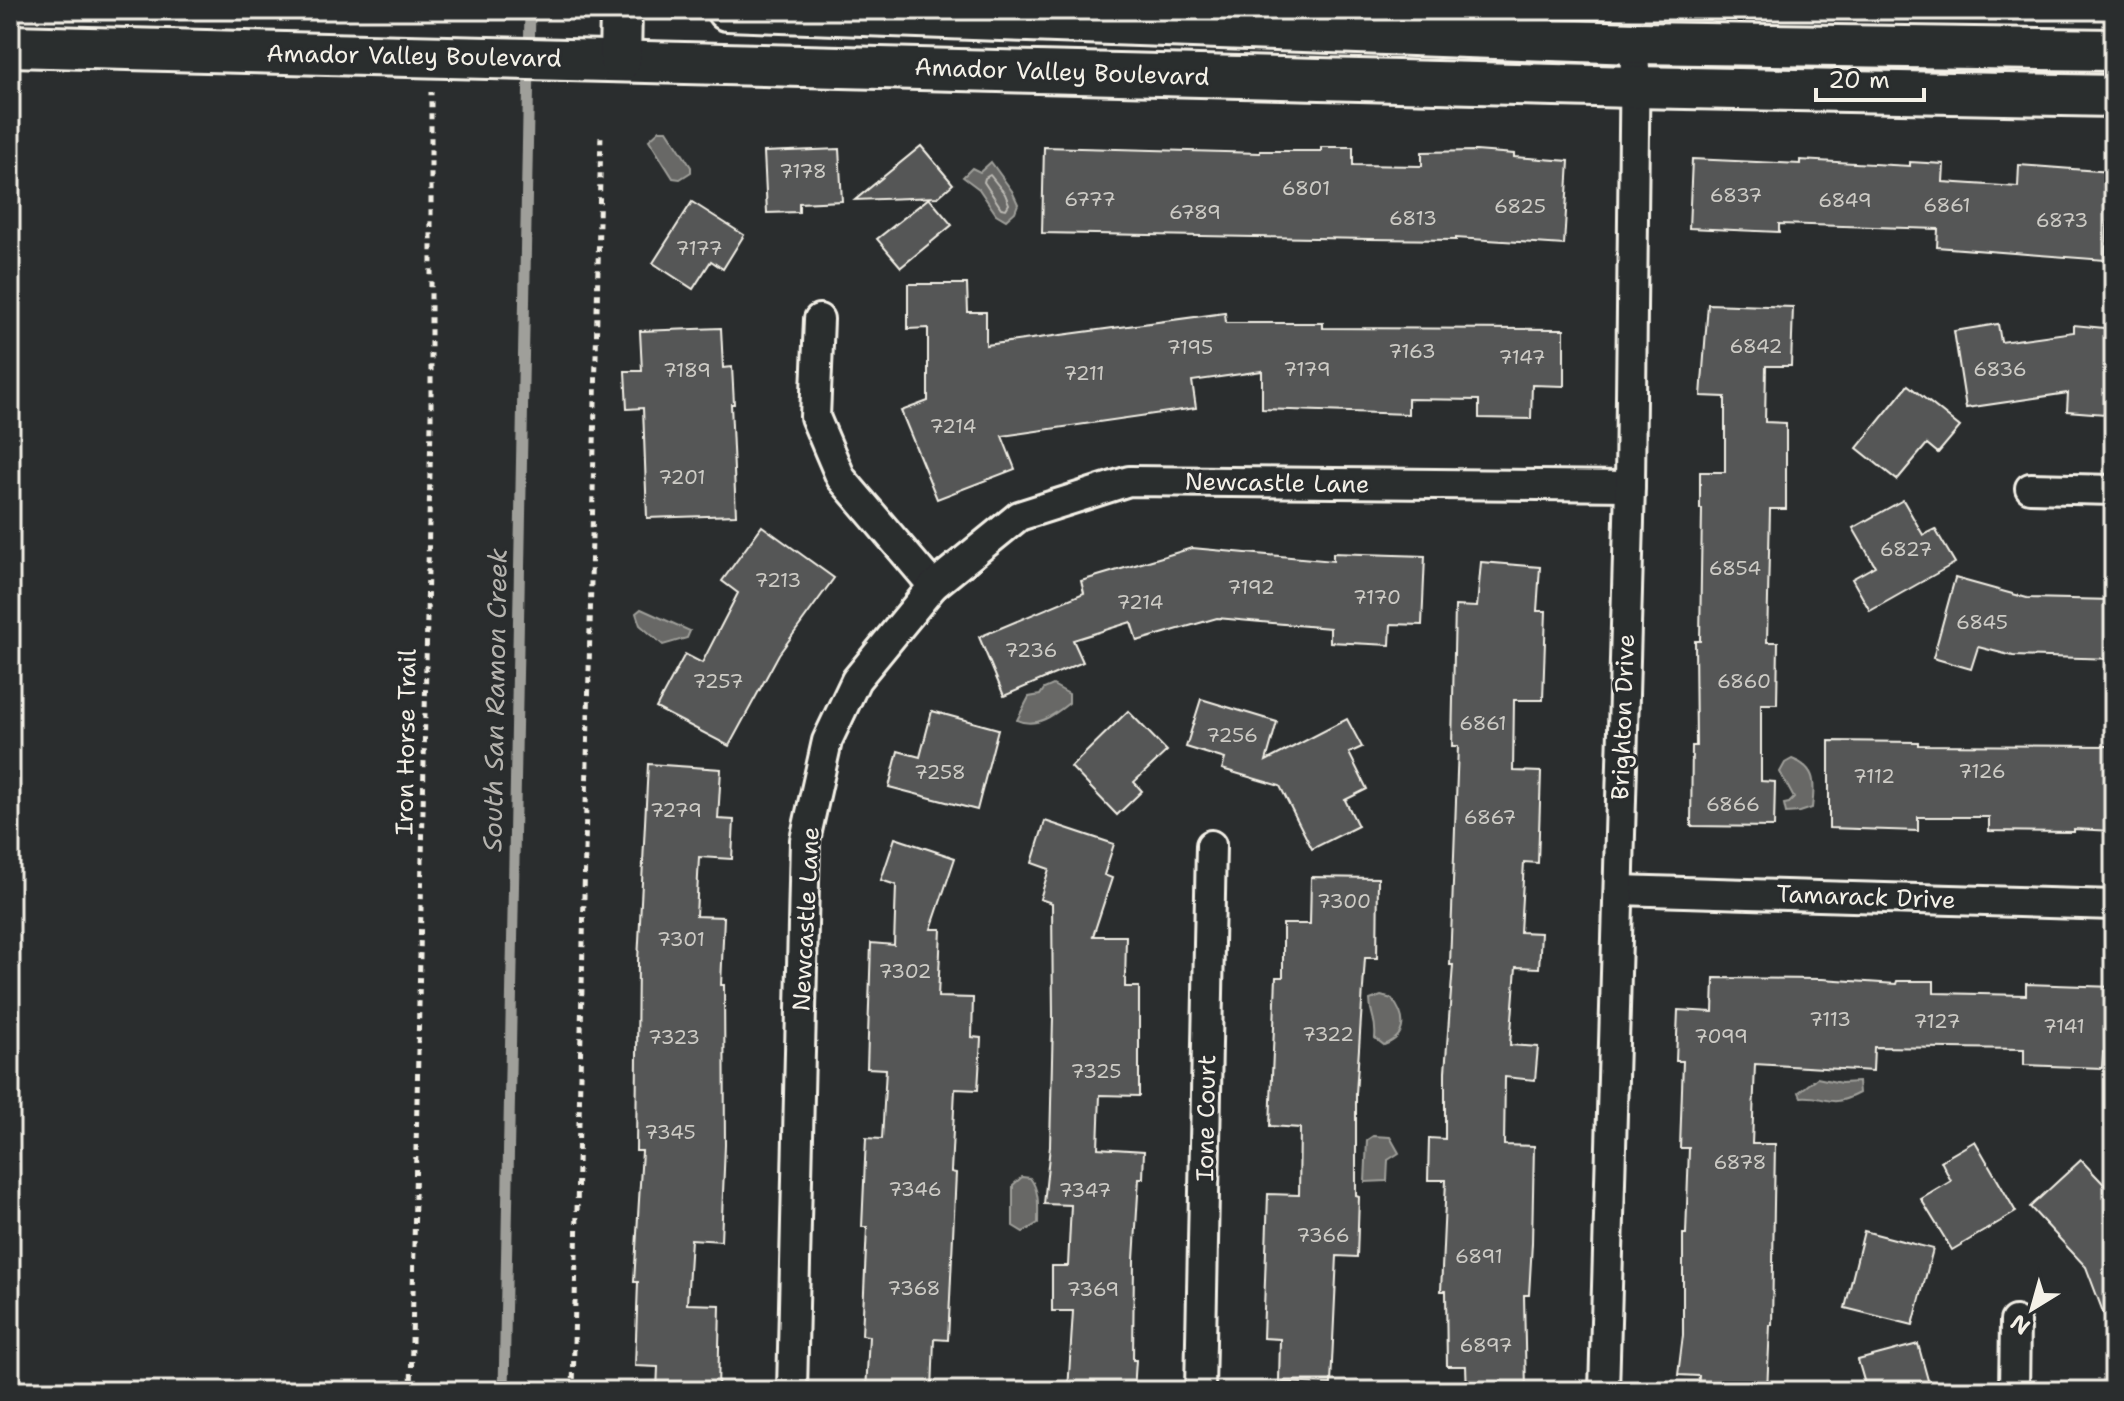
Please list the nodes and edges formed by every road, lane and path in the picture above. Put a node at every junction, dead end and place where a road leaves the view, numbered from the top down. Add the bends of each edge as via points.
1 (621, 10) edge
2 (727, 10) edge
3 (1635, 43) junction
4 (16, 46) edge
5 (1892, 47) junction
6 (2114, 50) edge
7 (620, 60) junction
8 (1634, 87) junction
9 (431, 93) dead end
10 (2114, 96) edge
11 (601, 132) dead end
12 (819, 319) dead end
13 (1630, 486) junction
14 (2030, 488) dead end
15 (2114, 490) edge
16 (933, 586) junction
17 (1211, 845) dead end
18 (1619, 890) junction
19 (2114, 905) edge
20 (2015, 1321) dead end
21 (411, 1391) edge
22 (573, 1391) edge
23 (792, 1391) edge
24 (1200, 1391) edge
25 (1604, 1391) edge
26 (2014, 1391) edge

1 - 7 street
2 - 3 street, Amador Valley Boulevard
3 - 5 street, Amador Valley Boulevard
3 - 8 street, Brighton Drive
4 - 7 street, Amador Valley Boulevard
5 - 6 street, Amador Valley Boulevard
5 - 8 street via 1888,59 1873,67 1689,62 1662,66
7 - 8 street, Amador Valley Boulevard
8 - 10 street, Amador Valley Boulevard
8 - 13 street, Brighton Drive
9 - 21 path, Iron Horse Trail via 431,423
11 - 22 path
12 - 16 street via 815,417 835,466
13 - 16 street, Newcastle Lane via 1129,481 1019,516
13 - 18 street, Brighton Drive
14 - 15 street
16 - 23 street, Newcastle Lane via 856,680 827,741 805,840
17 - 24 street, Ione Court
18 - 19 street, Tamarack Drive
18 - 25 street, Brighton Drive
20 - 26 street

